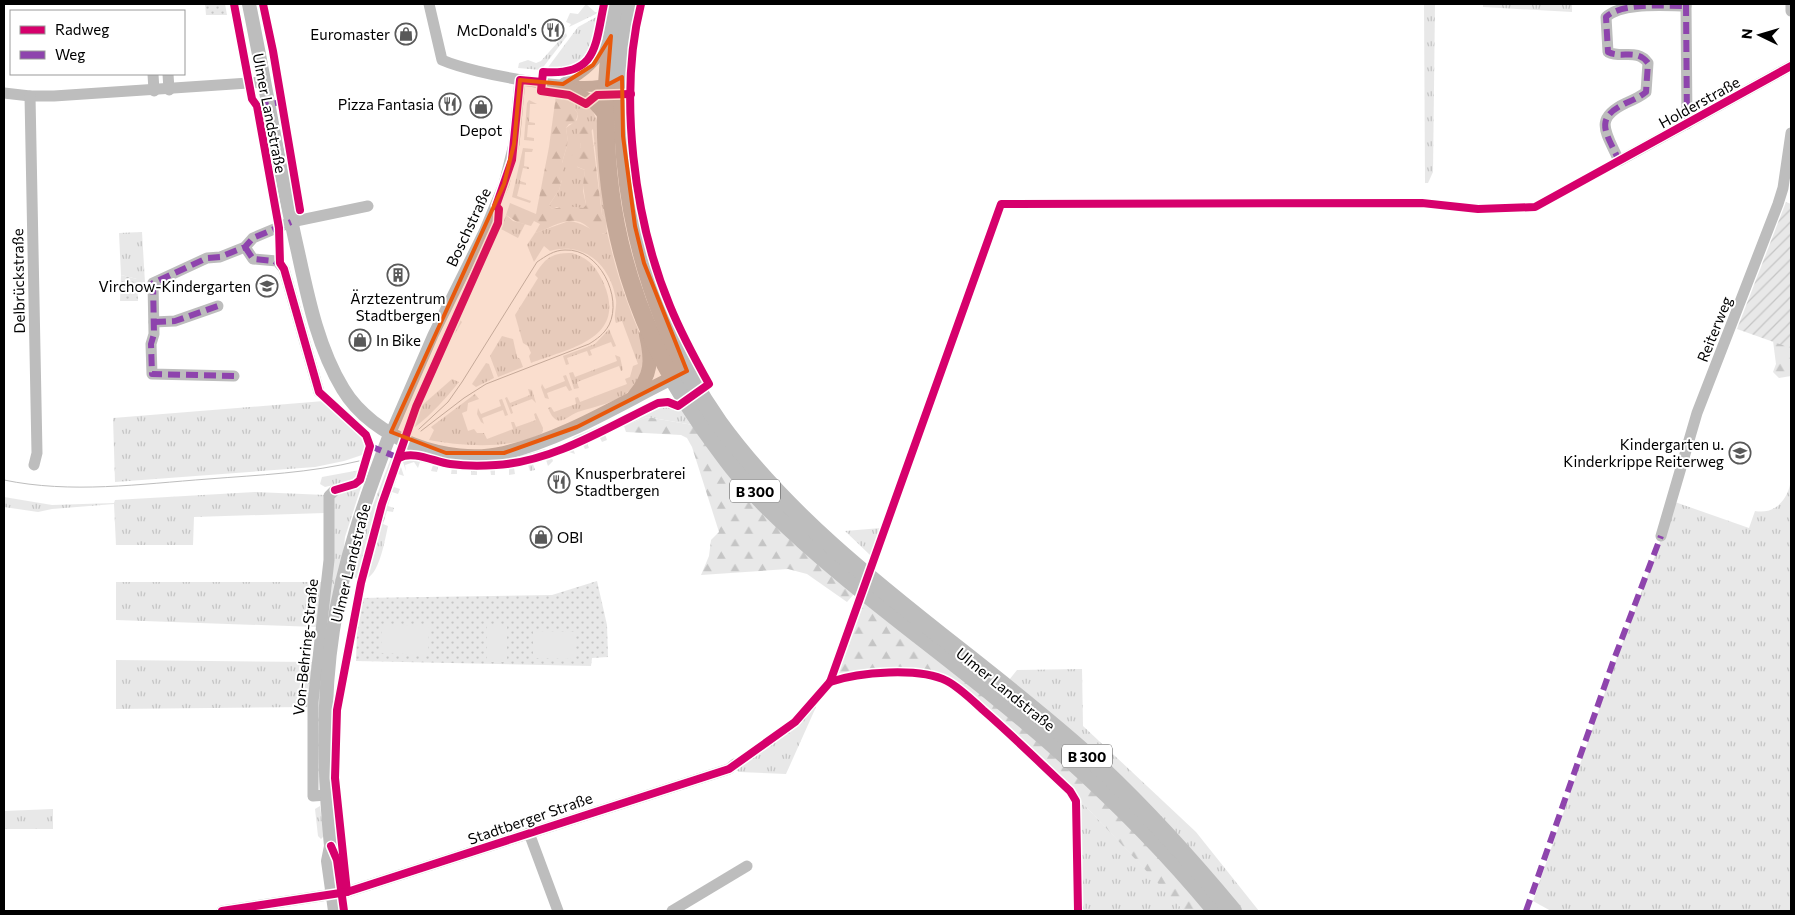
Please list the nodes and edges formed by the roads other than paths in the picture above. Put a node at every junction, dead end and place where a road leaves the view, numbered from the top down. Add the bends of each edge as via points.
1 (248, 4) edge
2 (429, 4) edge
3 (617, 4) edge
4 (632, 4) edge
5 (1791, 4) edge
6 (1686, 5) edge
7 (1791, 11) edge
8 (611, 36) junction
9 (1791, 66) edge
10 (153, 75) edge
11 (168, 75) edge
12 (520, 80) junction
13 (615, 81) junction
14 (264, 82) junction
15 (563, 84) junction
16 (169, 90) junction
17 (154, 91) junction
18 (4, 92) edge
19 (30, 96) junction
20 (605, 117) junction
21 (1686, 124) junction
22 (1791, 133) edge
23 (368, 206) dead end
24 (291, 222) junction
25 (245, 246) junction
26 (218, 306) dead end
27 (643, 320) junction
28 (154, 322) junction
29 (679, 374) junction
30 (234, 376) dead end
31 (319, 392) dead end
32 (632, 398) junction
33 (391, 432) junction
34 (34, 465) dead end
35 (335, 490) dead end
36 (1661, 536) dead end
37 (865, 583) junction
38 (735, 764) dead end
39 (327, 795) junction
40 (530, 833) junction
41 (747, 866) dead end
42 (337, 893) junction
43 (222, 911) edge
44 (335, 911) edge
45 (344, 911) edge
46 (558, 911) edge
47 (672, 911) edge
48 (1216, 911) edge
49 (1233, 911) edge

1 - 14 street, Ulmer Landstraße
2 - 12 street via 442,60 463,68
3 - 8 main road, B 300
4 - 13 main road, B 300
5 - 7 street
6 - 21 street
6 - 21 street, Holderstraße via 1646,6 1611,13 1606,17 1608,52 1637,54 1648,63 1646,92 1610,110 1605,129 1619,161
8 - 13 main road, B 300
8 - 15 street via 593,65
9 - 21 street, Holderstraße
10 - 17 street
11 - 16 street
12 - 15 street
12 - 33 street, Boschstraße via 512,160 504,184
13 - 15 street via 594,86
13 - 20 main road, B 300
13 - 29 main road, B 300 via 635,226
14 - 16 street
14 - 24 street, Ulmer Landstraße
15 - 20 street via 590,100
16 - 17 street
17 - 19 street
18 - 19 street
19 - 34 street, Delbrückstraße via 37,453
20 - 27 main road, B 300 via 606,151 623,260
22 - 36 street, Reiterweg via 1778,204 1697,413
23 - 24 street
24 - 25 street via 253,238
24 - 33 street, Ulmer Landstraße via 314,320 334,371 357,406
25 - 28 street via 220,257 207,258 153,283
25 - 31 street via 253,260 277,261 284,269
26 - 28 street via 175,321
27 - 29 main road, B 300
27 - 32 street via 652,357 642,387
28 - 30 street via 152,374
29 - 32 street, Ulmer Landstraße
29 - 37 main road, B 300 via 740,450
32 - 33 street, Ulmer Landstraße via 577,427 504,453 446,453 410,442
33 - 39 street, Ulmer Landstraße via 362,510 334,622 325,724
35 - 39 street, Von-Behring-Straße via 329,496 329,560 316,665 312,742 313,796
37 - 48 main road, B 300 via 1086,773 1181,869
37 - 49 main road, Ulmer Landstraße / B 300 via 922,622 1092,760 1187,856
38 - 40 street, Stadtberger Straße via 673,788
39 - 42 street, Ulmer Landstraße via 331,846 337,860
40 - 42 street, Stadtberger Straße via 423,869
40 - 46 street
41 - 47 street
42 - 43 street, Stadtberger Straße
42 - 44 street
42 - 45 street

